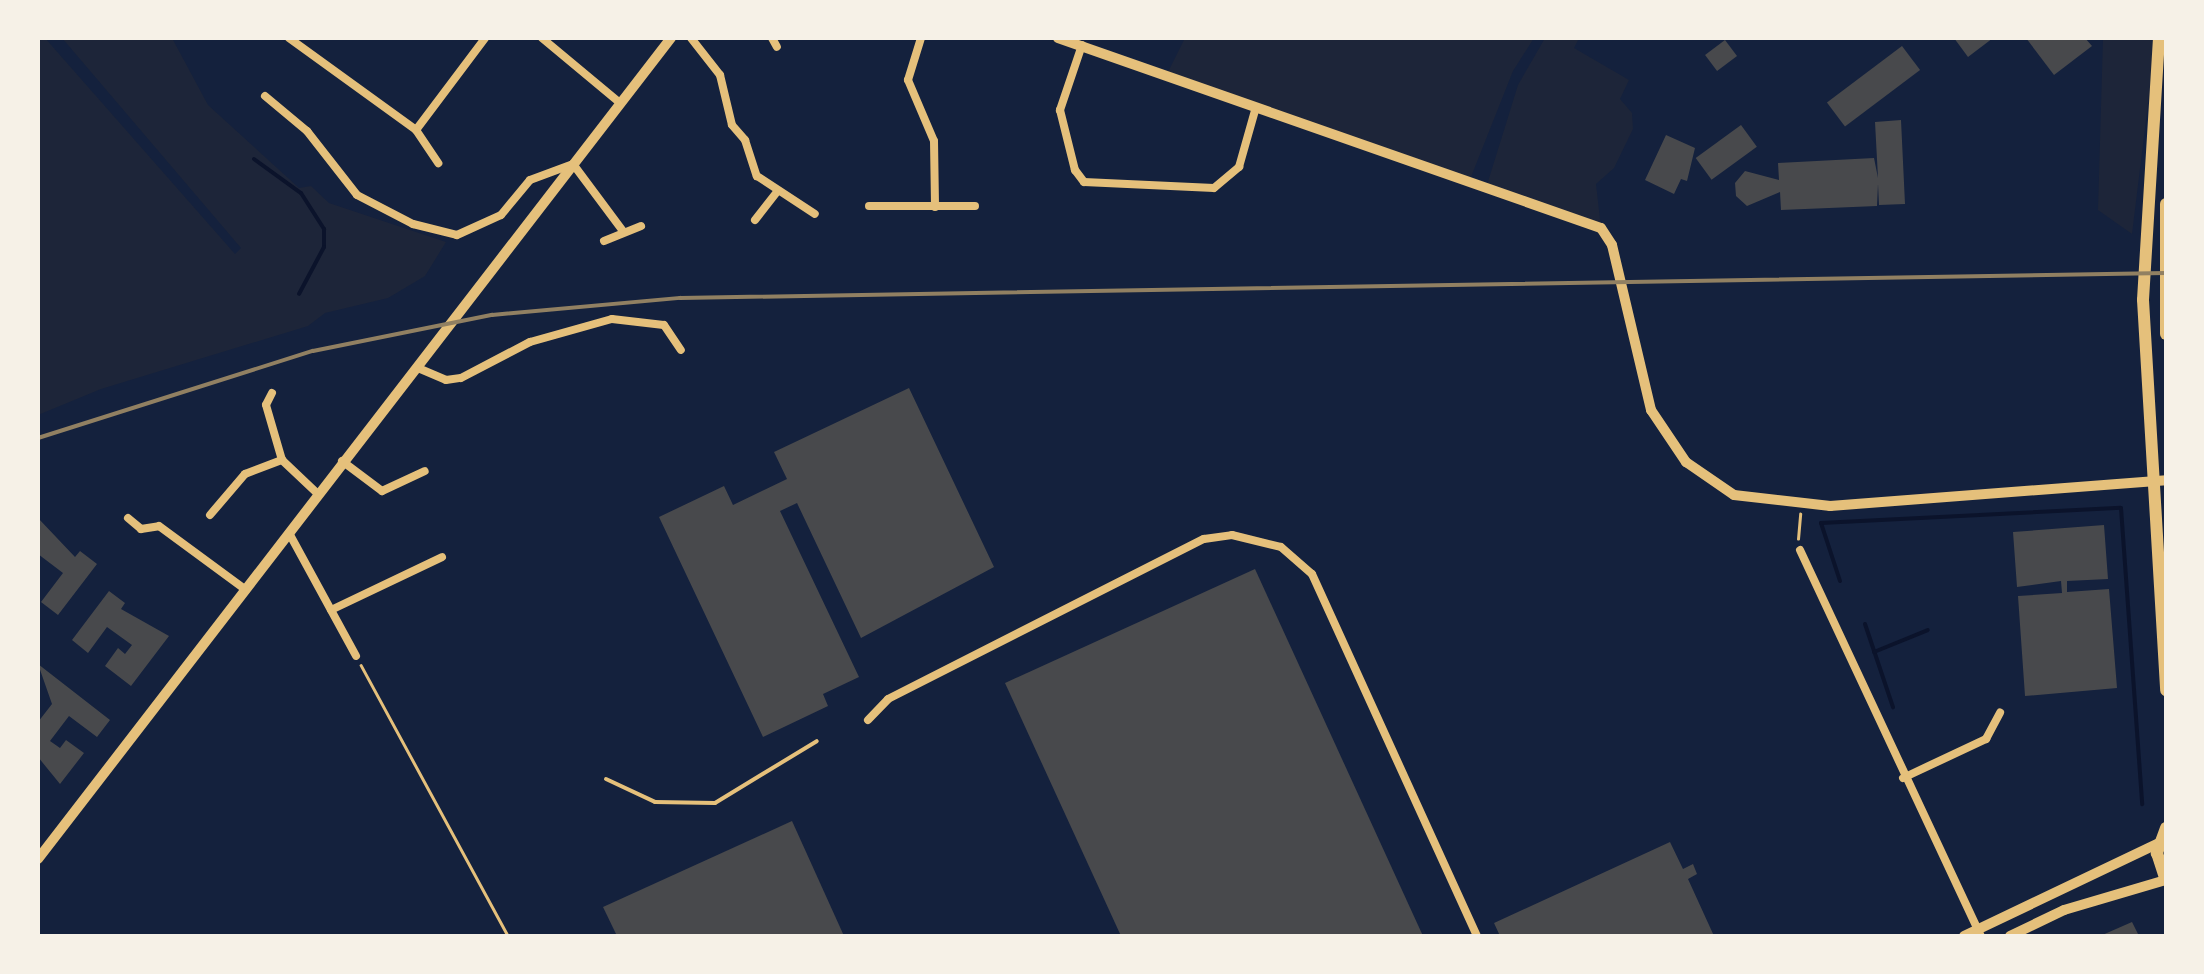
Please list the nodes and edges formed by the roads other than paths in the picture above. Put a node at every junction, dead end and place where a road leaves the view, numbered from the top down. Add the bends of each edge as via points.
1 (289, 38) edge
2 (485, 38) edge
3 (542, 38) edge
4 (671, 38) edge
5 (691, 38) edge
6 (772, 38) edge
7 (921, 38) edge
8 (1058, 38) edge
9 (2159, 38) edge
10 (1082, 46) junction
11 (777, 47) dead end
12 (264, 96) dead end
13 (620, 104) junction
14 (1256, 107) junction
15 (416, 130) junction
16 (438, 163) dead end
17 (573, 164) junction
18 (777, 192) junction
19 (2166, 204) edge
20 (869, 206) dead end
21 (974, 206) dead end
22 (935, 207) junction
23 (815, 214) dead end
24 (755, 220) dead end
25 (641, 226) dead end
26 (624, 231) junction
27 (604, 240) dead end
28 (2164, 300) edge
29 (2166, 334) edge
30 (682, 350) dead end
31 (418, 368) junction
32 (272, 392) dead end
33 (282, 460) junction
34 (342, 461) junction
35 (425, 471) dead end
36 (2166, 480) edge
37 (318, 494) junction
38 (210, 515) dead end
39 (128, 518) dead end
40 (141, 529) junction
41 (290, 533) junction
42 (134, 539) dead end
43 (1800, 550) road end
44 (442, 557) dead end
45 (246, 590) junction
46 (331, 610) junction
47 (356, 656) road end
48 (2166, 690) edge
49 (2000, 713) dead end
50 (868, 720) dead end
51 (817, 741) dead end
52 (606, 778) dead end
53 (1903, 778) junction
54 (2166, 828) edge
55 (2159, 843) junction
56 (38, 859) edge
57 (2166, 880) edge
58 (1978, 934) edge
59 (1477, 936) edge
60 (1964, 936) edge
61 (2010, 936) edge

1 - 15 street
2 - 15 street
3 - 13 street
4 - 13 street
5 - 18 street via 720,75 732,124 746,140 757,176
6 - 11 street
7 - 22 street via 908,80 934,140
8 - 10 street
9 - 48 highway via 2143,300
10 - 14 street
10 - 14 street via 1060,110 1084,182 1214,188 1239,167
12 - 17 street via 307,131 357,195 414,224 457,236 501,215 530,180
13 - 17 street
14 - 36 street via 1600,228 1612,245 1626,318 1666,438 1712,483 1747,499 1830,506
15 - 16 street
17 - 26 street
17 - 31 street
18 - 23 street
18 - 24 street
19 - 28 highway
20 - 22 street
21 - 22 street
25 - 26 street
26 - 27 street
28 - 29 highway
30 - 31 street via 664,325 612,319 530,342 462,378 446,380
31 - 34 street
32 - 33 street via 266,405
33 - 37 street
33 - 38 street via 246,474
34 - 35 street via 382,491
34 - 37 street
37 - 41 street
39 - 40 street
40 - 42 street
40 - 45 street via 159,526
41 - 45 street
41 - 46 street
43 - 53 street
44 - 46 street
45 - 56 street
46 - 47 street
49 - 53 street via 1986,739
50 - 59 street via 888,699 1204,539 1232,535 1281,546 1312,574
51 - 52 lane via 715,803 655,802
53 - 58 street
54 - 55 highway
55 - 57 highway
55 - 58 street
57 - 61 street via 2064,910
58 - 60 street

